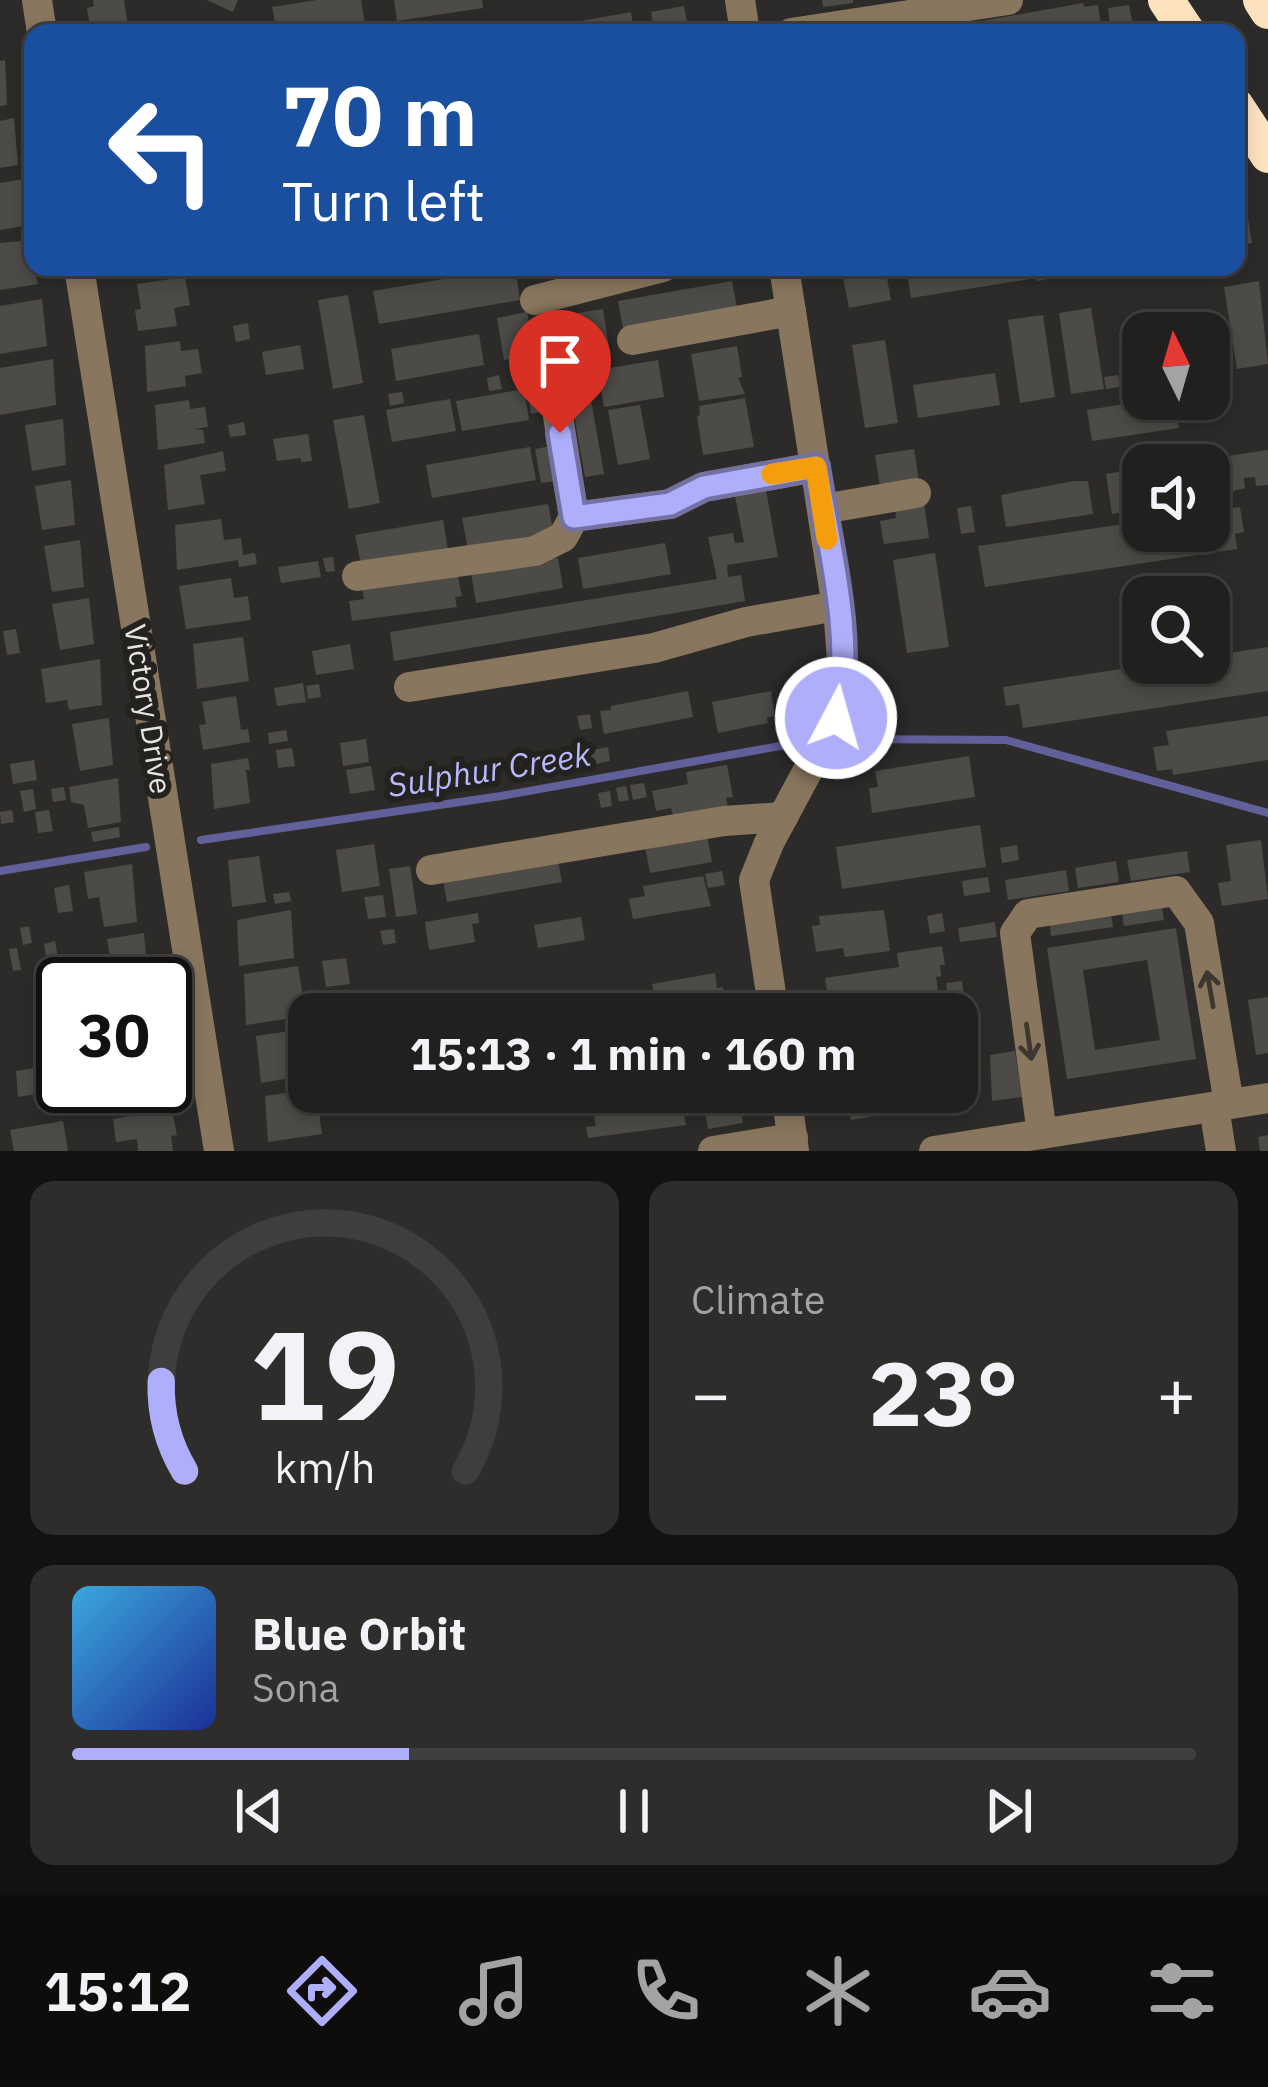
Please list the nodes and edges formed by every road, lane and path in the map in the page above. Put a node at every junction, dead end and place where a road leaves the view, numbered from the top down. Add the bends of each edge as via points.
1 (1008, 0) edge
2 (1262, 0) edge
3 (1268, 11) edge
4 (850, 24) edge
5 (1245, 120) edge
6 (1268, 154) edge
7 (80, 276) edge
8 (628, 276) edge
9 (785, 276) edge
10 (535, 300) dead end
11 (791, 311) junction
12 (632, 340) dead end
13 (554, 391) dead end
14 (816, 467) junction
15 (916, 493) dead end
16 (823, 509) junction
17 (574, 517) junction
18 (357, 576) dead end
19 (837, 606) junction
20 (409, 687) dead end
21 (782, 817) junction
22 (431, 870) dead end
23 (771, 993) edge
24 (1268, 1098) edge
25 (1222, 1105) junction
26 (789, 1113) edge
27 (1042, 1134) junction
28 (794, 1145) edge
29 (219, 1151) edge
30 (713, 1151) edge
31 (934, 1151) edge
32 (1221, 1151) edge

1 - 4 street
2 - 3 highway
5 - 6 highway
7 - 29 street, Victory Drive
8 - 10 street
9 - 11 street
11 - 12 street
11 - 14 street
13 - 17 street
14 - 16 street
14 - 17 street via 704,487 670,504
15 - 16 street
16 - 19 street
17 - 18 street via 563,537 535,551
19 - 20 street via 654,648
19 - 21 street via 844,689
21 - 22 street
21 - 23 street via 754,880
24 - 25 street
25 - 27 street
25 -> 27 street via 1199,923 1176,891 1028,914 1015,933
25 - 32 street
26 - 28 street
27 - 31 street
28 - 30 street

